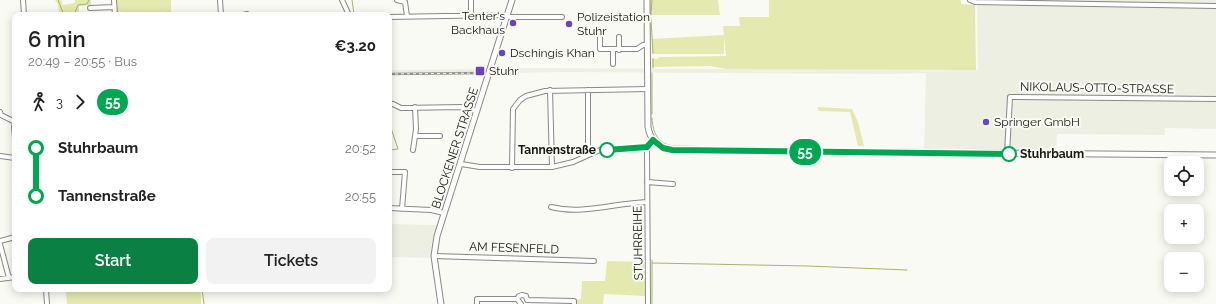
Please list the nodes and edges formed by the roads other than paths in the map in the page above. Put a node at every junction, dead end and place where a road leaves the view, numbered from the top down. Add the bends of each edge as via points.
1 (23, 0) edge
2 (114, 0) edge
3 (220, 0) edge
4 (342, 0) edge
5 (396, 0) edge
6 (471, 0) edge
7 (512, 0) edge
8 (647, 0) edge
9 (970, 0) edge
10 (1216, 6) edge
11 (114, 7) junction
12 (90, 8) dead end
13 (24, 12) edge
14 (115, 12) edge
15 (220, 12) edge
16 (348, 12) edge
17 (407, 16) junction
18 (471, 16) junction
19 (507, 16) junction
20 (392, 17) edge
21 (562, 17) dead end
22 (600, 37) dead end
23 (619, 37) dead end
24 (647, 45) junction
25 (613, 50) junction
26 (619, 50) junction
27 (613, 64) dead end
28 (648, 89) junction
29 (550, 90) junction
30 (588, 90) junction
31 (1216, 99) edge
32 (393, 104) dead end
33 (416, 107) junction
34 (477, 111) junction
35 (0, 112) edge
36 (12, 120) edge
37 (415, 136) junction
38 (440, 136) dead end
39 (653, 140) junction
40 (647, 147) junction
41 (413, 150) dead end
42 (588, 154) junction
43 (1007, 154) junction
44 (1216, 155) edge
45 (0, 156) edge
46 (12, 158) edge
47 (461, 164) junction
48 (552, 167) junction
49 (512, 168) junction
50 (392, 172) edge
51 (647, 182) junction
52 (673, 184) dead end
53 (647, 202) junction
54 (551, 206) dead end
55 (392, 208) edge
56 (402, 209) junction
57 (444, 213) junction
58 (12, 238) edge
59 (0, 242) edge
60 (434, 256) junction
61 (594, 261) dead end
62 (9, 278) junction
63 (12, 278) edge
64 (0, 279) edge
65 (46, 292) edge
66 (517, 299) junction
67 (527, 300) junction
68 (47, 304) edge
69 (441, 304) edge
70 (477, 304) edge
71 (521, 304) edge
72 (524, 304) edge
73 (574, 304) edge
74 (648, 304) edge

1 - 13 street
2 - 11 street
3 - 15 street
4 - 16 street
5 - 17 street via 405,2
6 - 18 street
7 - 19 street, BLOCKENER STRASSE
8 - 24 street
9 - 10 street
11 - 12 street
11 - 14 street
17 - 18 street
17 - 20 street
18 - 19 street
19 - 21 street
19 - 34 street, BLOCKENER STRASSE
22 - 25 street via 600,49
23 - 26 street
24 - 26 street via 637,49
24 - 28 street
25 - 26 street
25 - 27 street
28 - 30 street
28 - 39 street via 648,127
29 - 30 street
29 - 48 street
29 - 49 street via 526,96 513,109
30 - 42 street
31 - 43 street, NIKOLAUS-OTTO-STRASSE via 1010,97
32 - 33 street via 401,108
33 - 34 street via 462,106
33 - 37 street
34 - 47 street, BLOCKENER STRASSE
35 - 36 street
37 - 38 street
37 - 41 street
39 - 40 street
39 - 43 street via 663,148 672,150
40 - 42 street via 600,150
40 - 51 street, STUHRREIHE
42 - 48 street via 573,162
43 - 44 street
45 - 46 street
47 - 49 street
47 - 57 street, BLOCKENER STRASSE
48 - 49 street
50 - 56 street via 405,172
51 - 52 street
51 - 53 street, STUHRREIHE
53 - 54 street via 595,209 558,209
53 - 74 street, STUHRREIHE
55 - 56 street
56 - 57 street
57 - 60 street, BLOCKENER STRASSE
58 - 59 street
59 - 62 street
60 - 61 street, AM FESENFELD
60 - 69 street, BLOCKENER STRASSE
62 - 63 street
62 - 64 street
65 - 68 street
66 - 67 street via 522,295 526,296
66 - 70 street via 477,299
66 - 71 street
67 - 72 street
67 - 73 street

